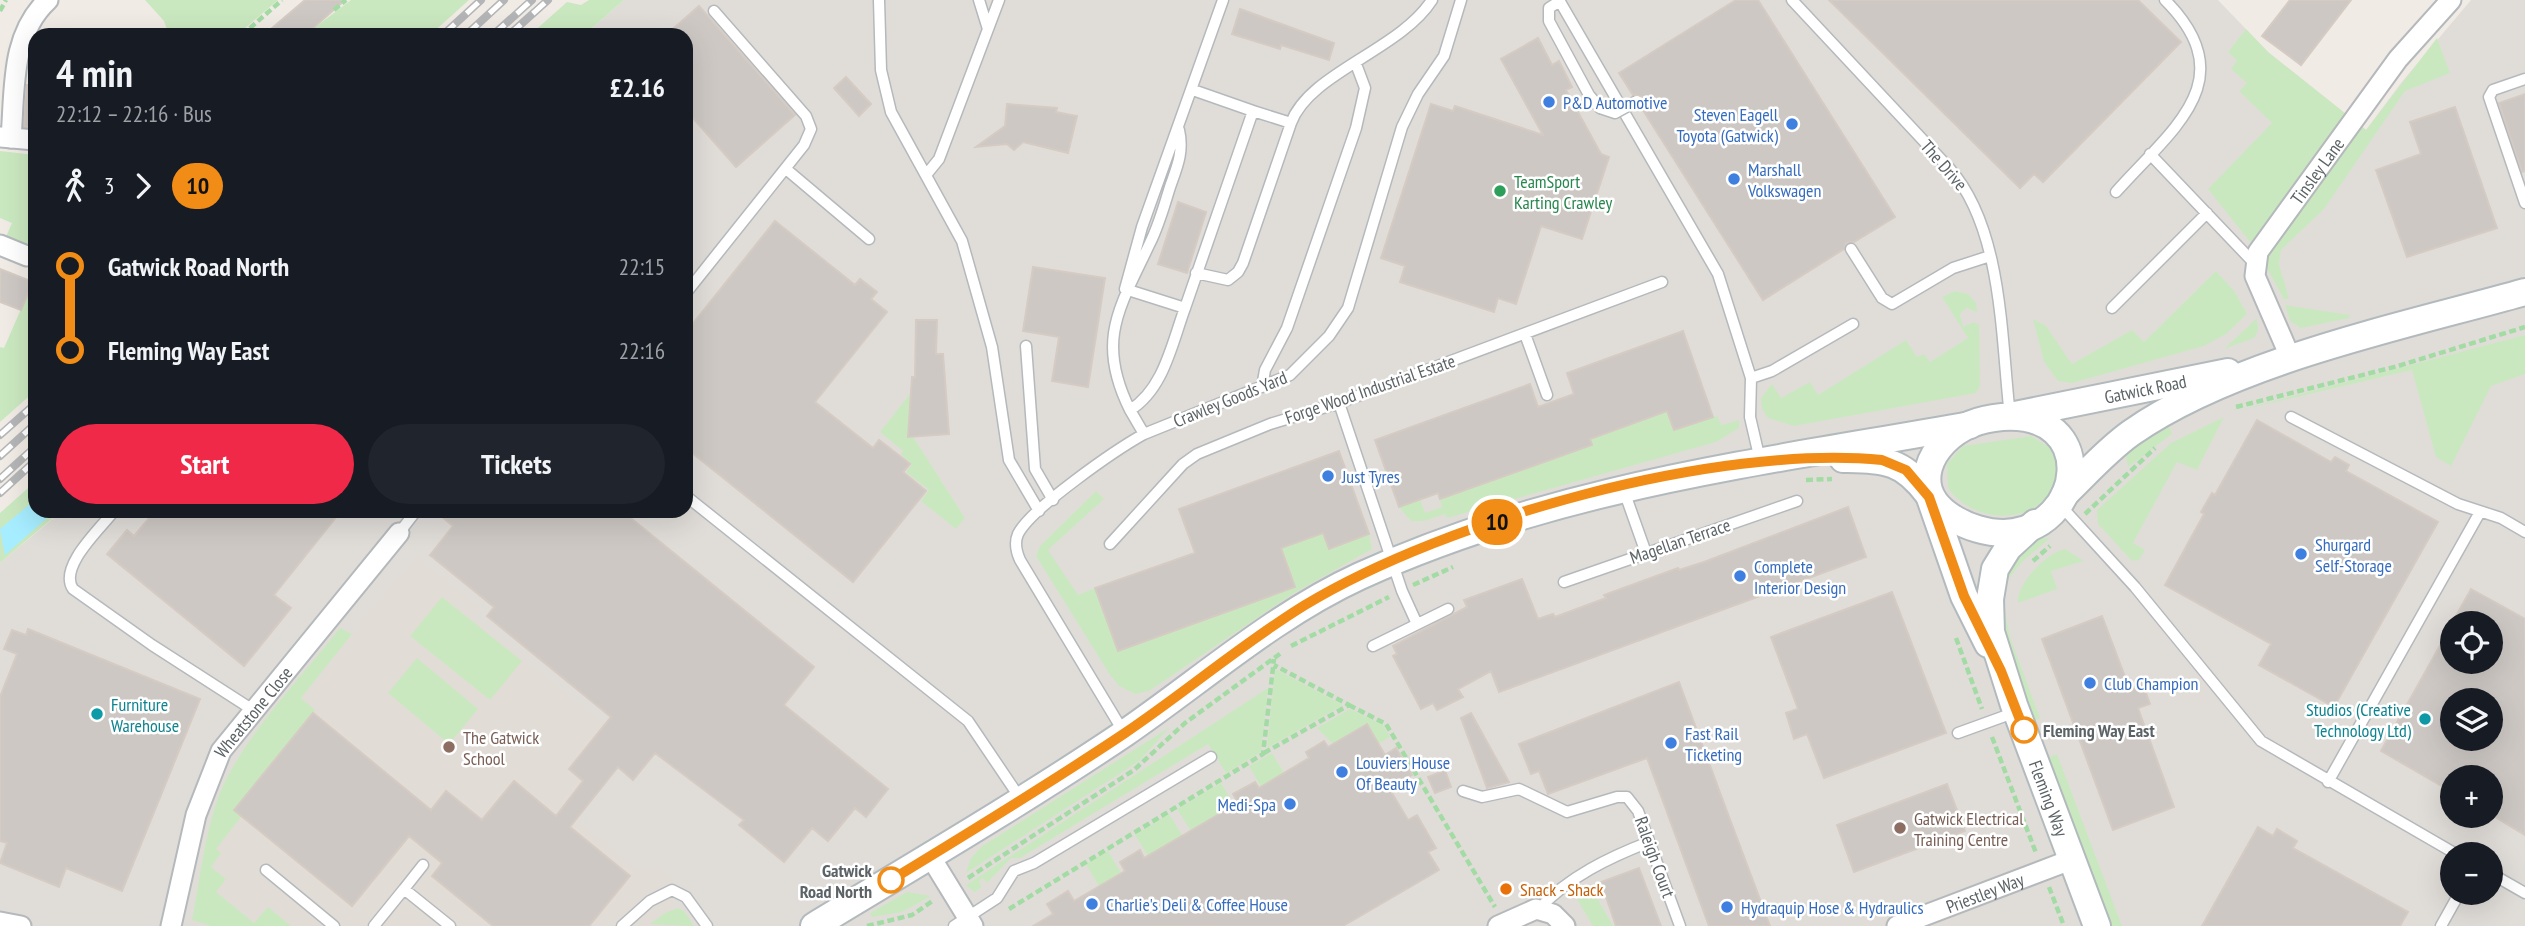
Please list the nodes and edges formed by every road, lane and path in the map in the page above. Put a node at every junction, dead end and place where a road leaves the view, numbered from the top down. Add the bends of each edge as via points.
1 (6, 0) edge
2 (48, 0) edge
3 (282, 0) edge
4 (346, 0) edge
5 (879, 0) edge
6 (979, 0) edge
7 (999, 0) edge
8 (1223, 0) edge
9 (1432, 0) edge
10 (1461, 0) edge
11 (1560, 0) edge
12 (1792, 0) edge
13 (2165, 0) edge
14 (2451, 0) edge
15 (334, 10) dead end
16 (0, 11) edge
17 (714, 11) dead end
18 (251, 28) edge
19 (988, 32) junction
20 (1356, 64) junction
21 (2525, 79) edge
22 (1193, 90) junction
23 (1637, 101) dead end
24 (1253, 111) junction
25 (1291, 123) junction
26 (5, 138) edge
27 (28, 140) edge
28 (2150, 154) junction
29 (786, 169) junction
30 (926, 175) junction
31 (2116, 192) dead end
32 (2525, 203) edge
33 (2207, 212) junction
34 (869, 239) dead end
35 (0, 245) edge
36 (1851, 249) dead end
37 (27, 256) dead end
38 (1990, 256) junction
39 (2255, 263) junction
40 (1196, 273) junction
41 (1662, 282) dead end
42 (693, 284) edge
43 (1125, 289) junction
44 (2523, 295) edge
45 (1185, 308) junction
46 (2112, 308) dead end
47 (1853, 324) dead end
48 (2525, 327) edge
49 (1525, 334) junction
50 (1026, 346) dead end
51 (2286, 361) junction
52 (1751, 378) junction
53 (1262, 387) junction
54 (1547, 395) dead end
55 (1339, 403) junction
56 (2233, 407) dead end
57 (1130, 410) junction
58 (2010, 416) junction
59 (2291, 417) dead end
60 (1970, 425) junction
61 (1144, 434) junction
62 (2162, 443) dead end
63 (1771, 460) junction
64 (1623, 487) junction
65 (1928, 495) junction
66 (1053, 500) junction
67 (1797, 501) dead end
68 (693, 502) edge
69 (2066, 507) junction
70 (1040, 511) junction
71 (2480, 512) junction
72 (109, 518) edge
73 (411, 518) edge
74 (2035, 523) junction
75 (2525, 532) edge
76 (399, 533) joint
77 (1110, 544) dead end
78 (1646, 553) junction
79 (1394, 561) junction
80 (2028, 566) dead end
81 (1564, 582) dead end
82 (1448, 609) dead end
83 (1417, 624) junction
84 (1955, 635) dead end
85 (1373, 646) dead end
86 (1273, 665) dead end
87 (2001, 671) junction
88 (1349, 705) junction
89 (253, 710) junction
90 (2016, 711) junction
91 (1987, 722) junction
92 (1125, 733) junction
93 (1958, 733) dead end
94 (1264, 754) dead end
95 (1211, 757) dead end
96 (2328, 782) junction
97 (1463, 791) dead end
98 (1020, 799) junction
99 (1649, 842) junction
100 (2440, 845) edge
101 (930, 856) junction
102 (2073, 859) junction
103 (423, 865) dead end
104 (2043, 869) junction
105 (266, 870) dead end
106 (2503, 880) edge
107 (404, 889) junction
108 (2525, 892) edge
109 (2453, 905) edge
110 (1539, 909) junction
111 (883, 920) dead end
112 (0, 923) edge
113 (965, 923) edge
114 (1501, 924) edge
115 (22, 926) edge
116 (172, 926) edge
117 (334, 926) edge
118 (374, 926) edge
119 (450, 926) edge
120 (622, 926) edge
121 (707, 926) edge
122 (814, 926) edge
123 (867, 926) edge
124 (1564, 926) edge
125 (1680, 926) edge
126 (1897, 926) edge
127 (2064, 926) edge
128 (2098, 926) edge
129 (2441, 926) edge

1 - 16 path
2 - 26 street via 22,38
3 - 18 path
4 - 15 path
5 - 30 lane via 880,70 887,99
6 - 19 lane
7 - 19 lane
8 - 22 lane
9 - 20 lane via 1403,31
10 - 53 lane, Crawley Goods Yard via 1444,56 1402,127 1345,314 1303,366
11 - 23 lane, bridge via 1549,8 1549,22 1589,96 1600,108 1615,113
11 - 52 lane via 1718,274
12 - 38 lane, The Drive via 1961,181 1977,210
13 - 28 lane via 2195,39 2202,76 2190,105
14 - 39 street, Tinsley Lane via 2376,88 2258,252
17 - 29 lane via 809,120 807,140
19 - 30 lane via 939,159
20 - 25 lane via 1305,99
20 - 53 lane via 1365,88 1356,128
21 - 32 lane via 2493,90 2489,97
22 - 24 lane
22 - 43 lane via 1142,226
24 - 25 lane
24 - 40 lane
25 - 40 lane via 1241,268 1228,280
26 - 27 street
28 - 31 lane
28 - 33 lane
29 - 34 lane
29 - 42 lane
30 - 70 lane via 962,240 992,347 1009,460
33 - 39 lane
33 - 46 lane
35 - 37 street
36 - 38 lane via 1882,298 1892,304 1954,268
38 - 58 lane, The Drive
39 - 51 street
40 - 45 lane
41 - 49 lane, Forge Wood Industrial Estate
43 - 45 lane
43 - 57 lane via 1112,350 1118,383
44 - 51 street, Gatwick Road
45 - 57 lane via 1153,390
47 - 52 lane via 1772,371
48 - 56 path via 2398,366
49 - 54 lane
49 - 55 lane, Forge Wood Industrial Estate
50 - 66 lane via 1035,469
51 - 58 street, Gatwick Road
51 - 69 street, Gatwick Road via 2189,401 2137,429
52 - 63 lane via 1750,417
53 - 61 lane, Crawley Goods Yard
55 - 77 lane, Forge Wood Industrial Estate via 1281,419 1191,457
55 - 79 lane
57 - 61 lane
58 - 60 street
58 - 69 street via 2043,425 2068,448 2072,463
59 - 71 lane
60 - 63 street
60 - 65 street via 1935,455 1926,479
61 - 66 lane, Crawley Goods Yard
62 - 69 path
63 - 64 street
63 - 65 street via 1890,462 1909,472
64 - 78 lane
64 - 79 street via 1492,523
65 - 74 street via 1953,518 1985,530 2009,532
65 - 87 street, Fleming Way via 1964,596
66 - 70 lane, Crawley Goods Yard
67 - 78 lane, Magellan Terrace
68 - 98 lane via 968,721
69 - 74 street
69 - 80 path
69 - 96 lane via 2261,741
70 - 92 lane, Crawley Goods Yard via 1019,531 1016,552
71 - 75 lane
71 - 96 lane
72 - 89 lane via 71,568 73,589
73 - 76 lane
74 - 87 street, Fleming Way via 2004,552 1993,578 1990,626
76 - 89 street, Wheatstone Close
78 - 81 lane, Magellan Terrace
79 - 83 lane
79 - 92 street via 1304,606
82 - 83 lane
83 - 85 lane
84 - 91 path
86 - 88 path
87 - 90 street, Fleming Way
88 - 94 path
88 - 114 path via 1387,724
89 - 116 street, Wheatstone Close via 221,751 209,777 190,838
90 - 91 lane
90 - 102 street, Fleming Way
91 - 93 lane
91 - 104 path
92 - 98 street
95 - 113 lane via 1014,871 997,898
96 - 100 lane
97 - 99 lane, Raleigh Court via 1482,797 1506,789 1522,790 1567,812 1624,796 1636,806
98 - 101 street
99 - 110 lane via 1601,863
99 - 125 lane, Raleigh Court
101 - 113 street
101 - 122 street
102 - 104 street, Priestley Way
102 - 128 street, Fleming Way
103 - 107 lane
104 - 126 street, Priestley Way
104 - 127 path
105 - 117 lane
106 - 108 lane
107 - 118 lane
107 - 119 lane
109 - 129 lane
110 - 114 street
110 - 124 street via 1553,914
111 - 123 path
112 - 115 street
120 - 121 lane via 650,901 672,890 686,897

